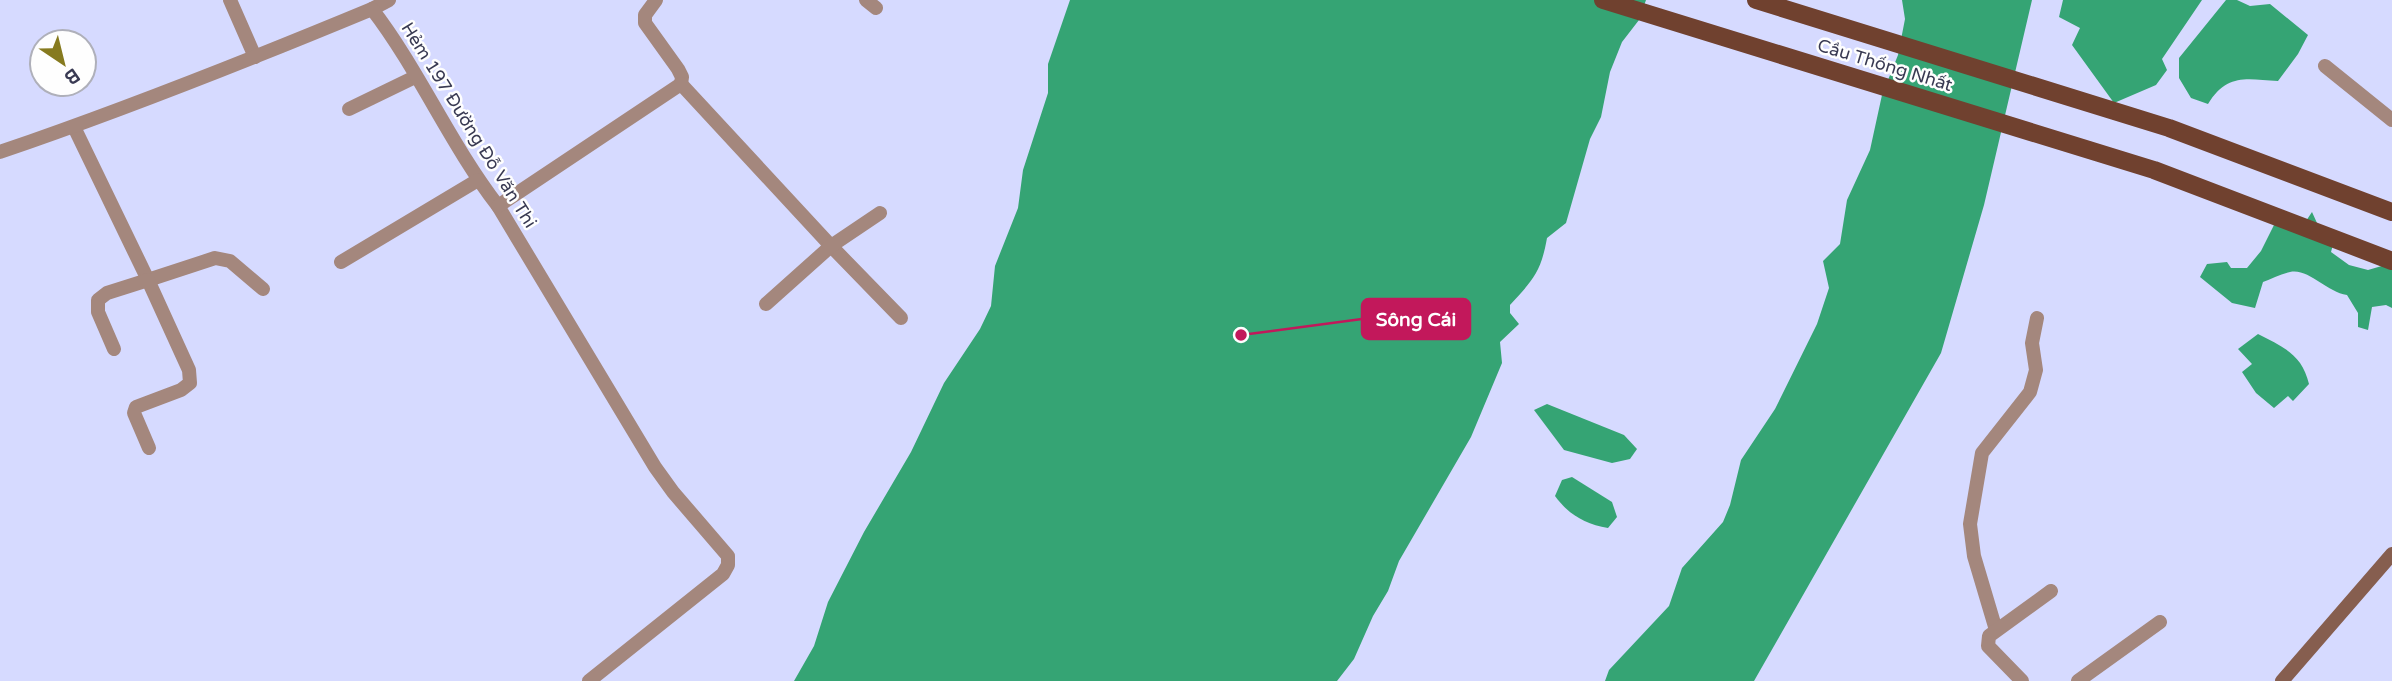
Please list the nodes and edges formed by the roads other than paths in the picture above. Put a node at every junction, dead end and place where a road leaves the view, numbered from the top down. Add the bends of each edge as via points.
1 (230, 0) edge
2 (390, 0) edge
3 (656, 0) edge
4 (1603, 0) edge
5 (1756, 0) edge
6 (372, 9) junction
7 (255, 57) junction
8 (2325, 66) dead end
9 (415, 77) junction
10 (681, 85) junction
11 (349, 110) dead end
12 (2392, 120) edge
13 (74, 127) junction
14 (0, 152) edge
15 (478, 180) junction
16 (498, 206) junction
17 (2392, 212) edge
18 (880, 213) dead end
19 (831, 246) junction
20 (2392, 261) edge
21 (341, 262) dead end
22 (148, 280) junction
23 (263, 289) dead end
24 (766, 304) dead end
25 (901, 318) dead end
26 (2037, 318) dead end
27 (114, 349) dead end
28 (149, 448) dead end
29 (2392, 554) edge
30 (2051, 591) dead end
31 (2160, 622) dead end
32 (1996, 630) junction
33 (589, 681) edge
34 (2022, 681) edge
35 (2078, 681) edge
36 (2282, 681) edge

1 - 7 street
2 - 6 street
3 - 10 street via 645,23 678,69
4 - 20 main road, Cầu Thống Nhất via 2154,170
5 - 17 main road, Cầu Thống Nhất via 2169,128
6 - 7 street
6 - 9 street, Hẻm 197 Đường Đỗ Văn Thi
7 - 13 street
8 - 12 street
9 - 11 street
9 - 15 street, Hẻm 197 Đường Đỗ Văn Thi
10 - 16 street
10 - 19 street
13 - 14 street
13 - 22 street
15 - 16 street, Hẻm 197 Đường Đỗ Văn Thi
15 - 21 street
16 - 33 street, Hẻm 197 Đường Đỗ Văn Thi via 628,424 673,492 728,556 723,575
18 - 19 street
19 - 24 street
19 - 25 street
22 - 23 street via 215,258 230,261
22 - 27 street via 98,300 98,312
22 - 28 street via 191,379 181,390 136,407 134,413
26 - 32 street via 2032,343 2036,370 2030,392 1982,453 1970,524 1974,556
29 - 36 main road
30 - 32 street
31 - 35 street
32 - 34 street via 1989,636 1988,646

